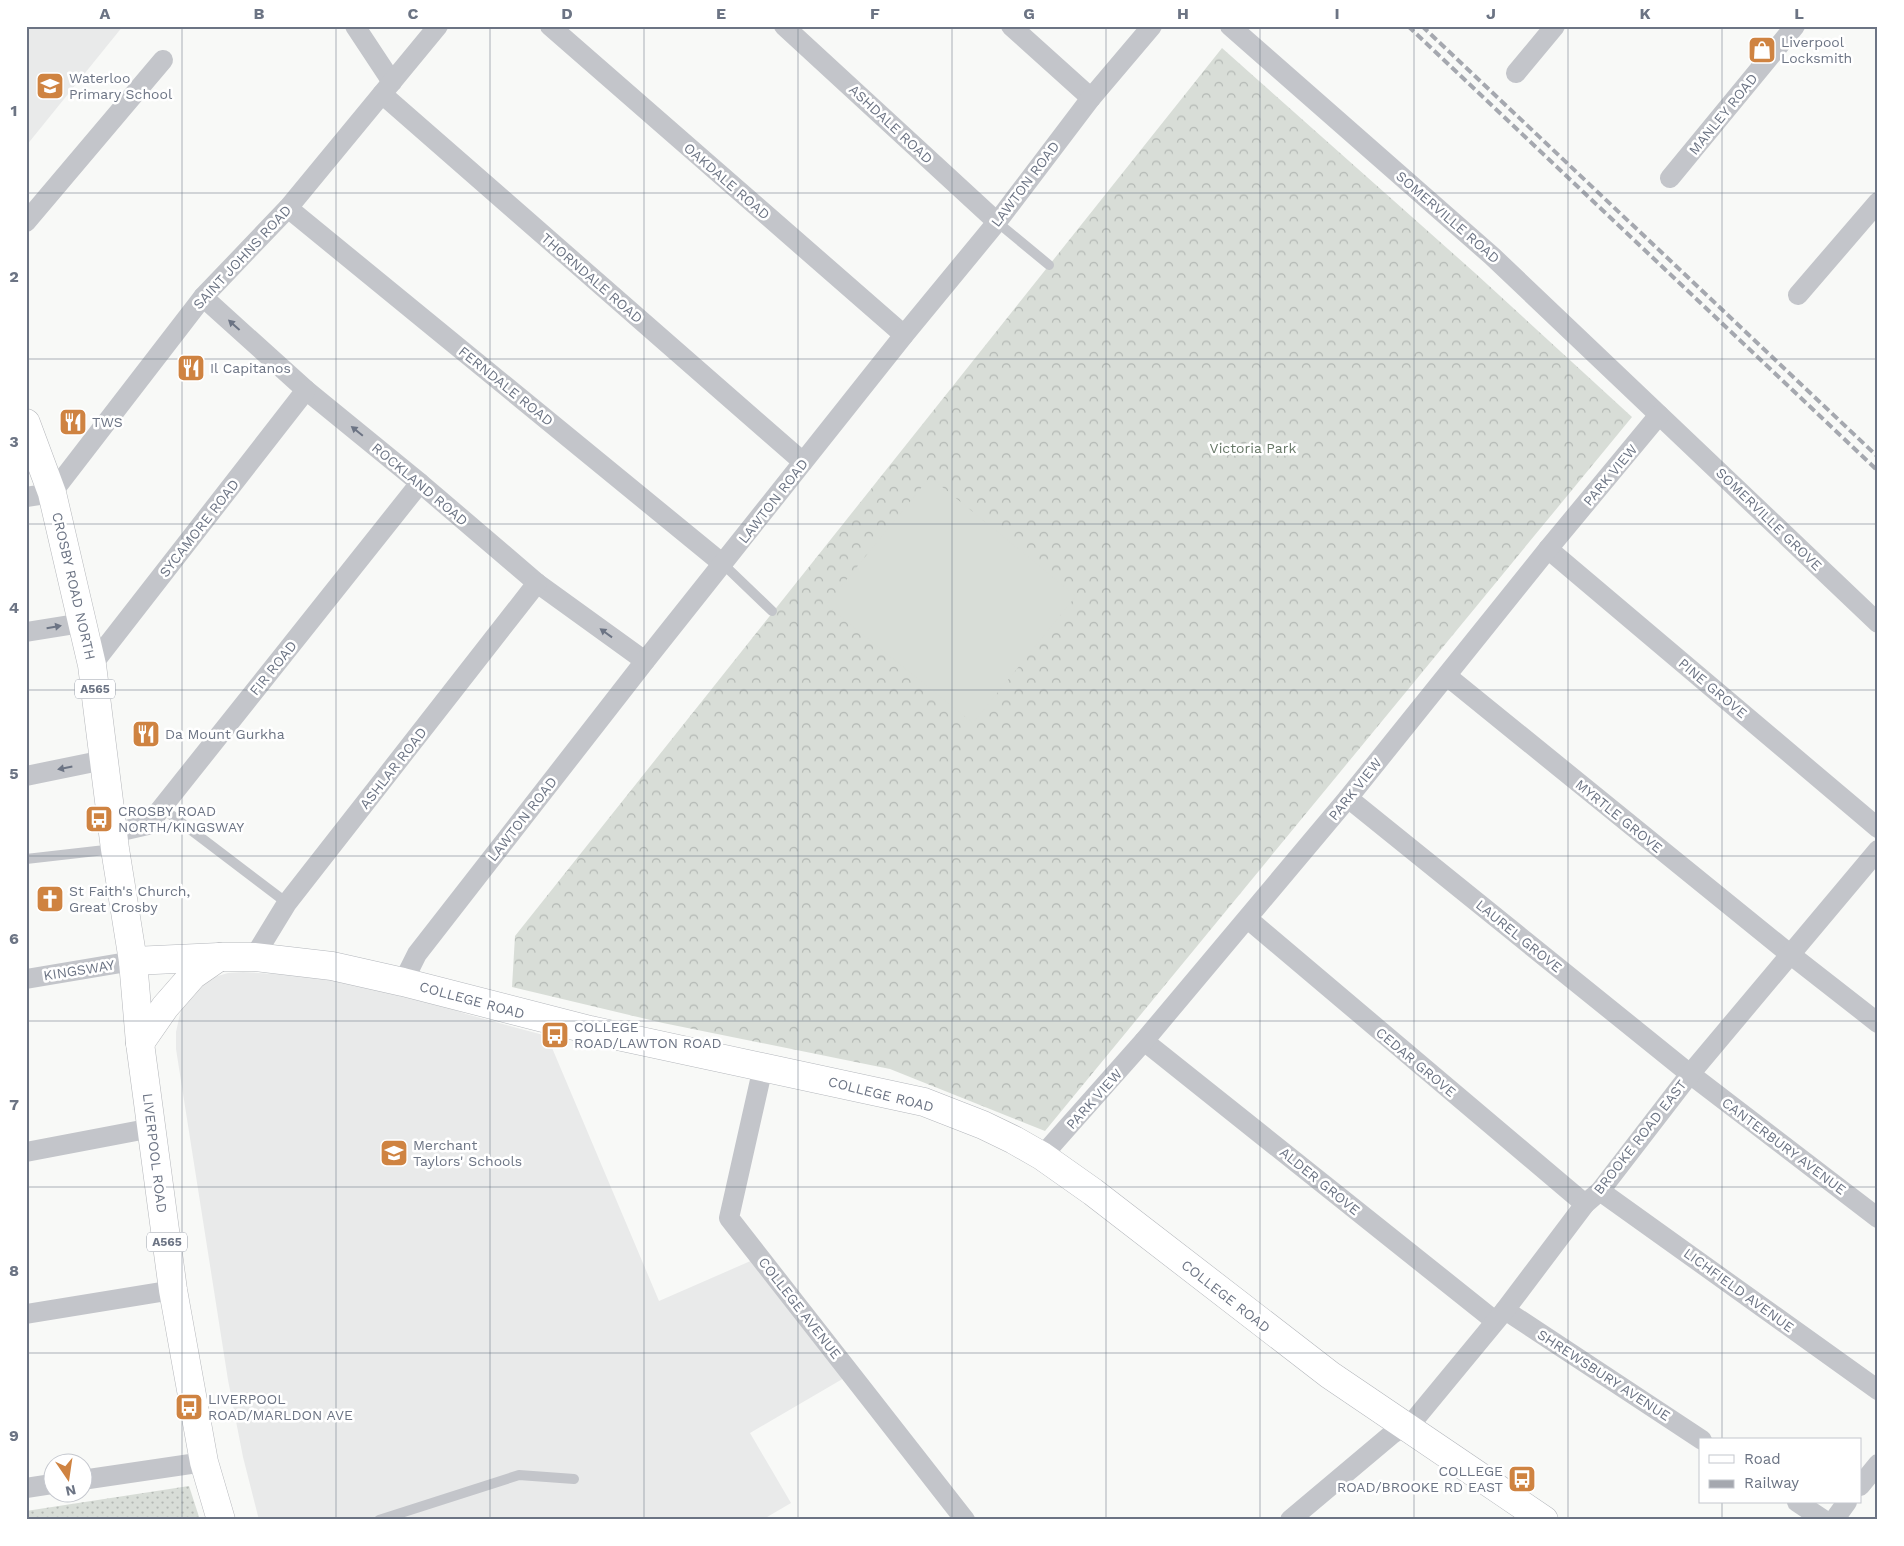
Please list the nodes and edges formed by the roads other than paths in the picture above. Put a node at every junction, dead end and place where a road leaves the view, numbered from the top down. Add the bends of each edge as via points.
1 (355, 26) edge
2 (438, 26) edge
3 (550, 26) edge
4 (784, 26) edge
5 (1011, 26) edge
6 (1152, 26) edge
7 (1230, 26) edge
8 (1555, 26) edge
9 (1795, 26) edge
10 (162, 60) dead end
11 (1516, 74) dead end
12 (387, 88) junction
13 (1091, 98) junction
14 (1670, 178) dead end
15 (1878, 202) edge
16 (288, 208) junction
17 (26, 222) edge
18 (997, 222) junction
19 (1050, 265) dead end
20 (1798, 295) dead end
21 (203, 297) junction
22 (904, 335) junction
23 (306, 390) junction
24 (1659, 415) junction
25 (26, 423) edge
26 (803, 462) junction
27 (420, 483) junction
28 (39, 495) edge
29 (1548, 548) junction
30 (723, 564) junction
31 (537, 583) junction
32 (772, 612) dead end
33 (82, 622) junction
34 (1878, 624) edge
35 (26, 632) edge
36 (645, 661) junction
37 (92, 666) junction
38 (1446, 676) junction
39 (104, 760) junction
40 (26, 776) edge
41 (1348, 798) junction
42 (162, 808) junction
43 (1878, 828) edge
44 (114, 841) junction
45 (1878, 850) edge
46 (26, 859) edge
47 (287, 903) junction
48 (1248, 919) junction
49 (1791, 955) junction
50 (219, 957) junction
51 (254, 957) junction
52 (133, 961) junction
53 (26, 979) edge
54 (403, 982) junction
55 (1878, 1023) edge
56 (1144, 1041) junction
57 (140, 1042) junction
58 (763, 1068) junction
59 (1690, 1074) junction
60 (152, 1128) junction
61 (26, 1152) edge
62 (1042, 1156) junction
63 (1600, 1190) junction
64 (1585, 1204) junction
65 (1878, 1218) edge
66 (173, 1290) junction
67 (26, 1314) edge
68 (1500, 1316) junction
69 (1878, 1390) edge
70 (1405, 1426) junction
71 (1699, 1438) edge
72 (204, 1462) junction
73 (1878, 1464) edge
74 (574, 1478) dead end
75 (92, 1479) edge
76 (1862, 1484) edge
77 (42, 1486) edge
78 (26, 1488) edge
79 (1800, 1504) edge
80 (1846, 1504) edge
81 (221, 1520) edge
82 (379, 1520) edge
83 (965, 1520) edge
84 (1290, 1520) edge
85 (1544, 1520) edge
86 (1824, 1520) edge
87 (1834, 1520) edge

1 - 12 street, THORNDALE ROAD
2 - 12 street, SAINT JOHNS ROAD
3 - 22 street, OAKDALE ROAD
4 - 18 street, ASHDALE ROAD
5 - 13 street
6 - 13 street, LAWTON ROAD
7 - 24 street, SOMERVILLE ROAD via 1492,256
8 - 11 street
9 - 14 street, MANLEY ROAD
10 - 17 street
12 - 16 street, SAINT JOHNS ROAD
12 - 26 street, THORNDALE ROAD
13 - 18 street, LAWTON ROAD
15 - 20 street
16 - 21 street, SAINT JOHNS ROAD
16 - 30 street, FERNDALE ROAD
18 - 19 lane
18 - 22 street, LAWTON ROAD
23 -> 21 street, ROCKLAND ROAD
21 - 28 street, SAINT JOHNS ROAD
22 - 26 street, LAWTON ROAD
27 -> 23 street, ROCKLAND ROAD
23 - 37 street, SYCAMORE ROAD
24 - 29 street, PARK VIEW
24 - 34 street, SOMERVILLE GROVE
25 - 28 main road, CROSBY ROAD NORTH / A565
26 - 30 street, LAWTON ROAD
27 - 31 street, ROCKLAND ROAD
27 - 42 street, FIR ROAD
28 - 33 main road, CROSBY ROAD NORTH / A565
29 - 38 street, PARK VIEW
29 - 43 street, PINE GROVE
30 - 32 lane
30 - 36 street, LAWTON ROAD
36 -> 31 street, ROCKLAND ROAD
31 - 47 street, ASHLAR ROAD
35 -> 33 street
33 - 37 main road, CROSBY ROAD NORTH / A565
36 - 54 street, LAWTON ROAD via 417,954
37 - 39 main road, CROSBY ROAD NORTH / A565
38 - 41 street, PARK VIEW
38 - 49 street, MYRTLE GROVE
39 -> 40 street
39 - 44 main road, CROSBY ROAD NORTH / A565
41 - 48 street, PARK VIEW
41 - 59 street, LAUREL GROVE
42 - 44 street, FIR ROAD via 148,825
42 - 47 lane
44 - 46 lane
44 - 52 main road, CROSBY ROAD NORTH / A565
45 - 49 street, BROOKE ROAD EAST
47 - 51 street, ASHLAR ROAD
48 - 56 street, PARK VIEW
48 - 64 street, CEDAR GROVE
49 - 55 street, MYRTLE GROVE
49 - 59 street, BROOKE ROAD EAST
50 - 51 main road, COLLEGE ROAD
50 - 52 main road, COLLEGE ROAD
50 - 57 main road via 194,975 164,1007
51 - 54 main road, COLLEGE ROAD via 332,966
52 - 53 street, KINGSWAY
52 - 57 main road, LIVERPOOL ROAD / A565
54 - 58 main road, COLLEGE ROAD via 590,1030
56 - 62 street, PARK VIEW
56 - 68 street, ALDER GROVE
57 - 60 main road, LIVERPOOL ROAD / A565
58 - 62 main road, COLLEGE ROAD via 924,1102 991,1129
58 - 83 street, COLLEGE AVENUE via 729,1218
59 - 63 street, BROOKE ROAD EAST
59 - 65 street, CANTERBURY AVENUE
60 - 61 street
60 - 66 main road, LIVERPOOL ROAD / A565
62 - 70 main road, COLLEGE ROAD via 1322,1369
63 - 64 street, BROOKE ROAD EAST
63 - 69 street, LICHFIELD AVENUE
64 - 68 street, BROOKE ROAD EAST
66 - 67 street
66 - 72 main road, LIVERPOOL ROAD / A565
68 - 70 street, BROOKE ROAD EAST via 1415,1419
68 - 71 street, SHREWSBURY AVENUE
70 - 84 street, BROOKE ROAD EAST
70 - 85 main road, COLLEGE ROAD
72 - 75 street
72 - 81 main road, LIVERPOOL ROAD / A565
73 - 76 street
74 - 82 lane via 519,1475
77 - 78 street
79 - 86 street
80 - 87 street

